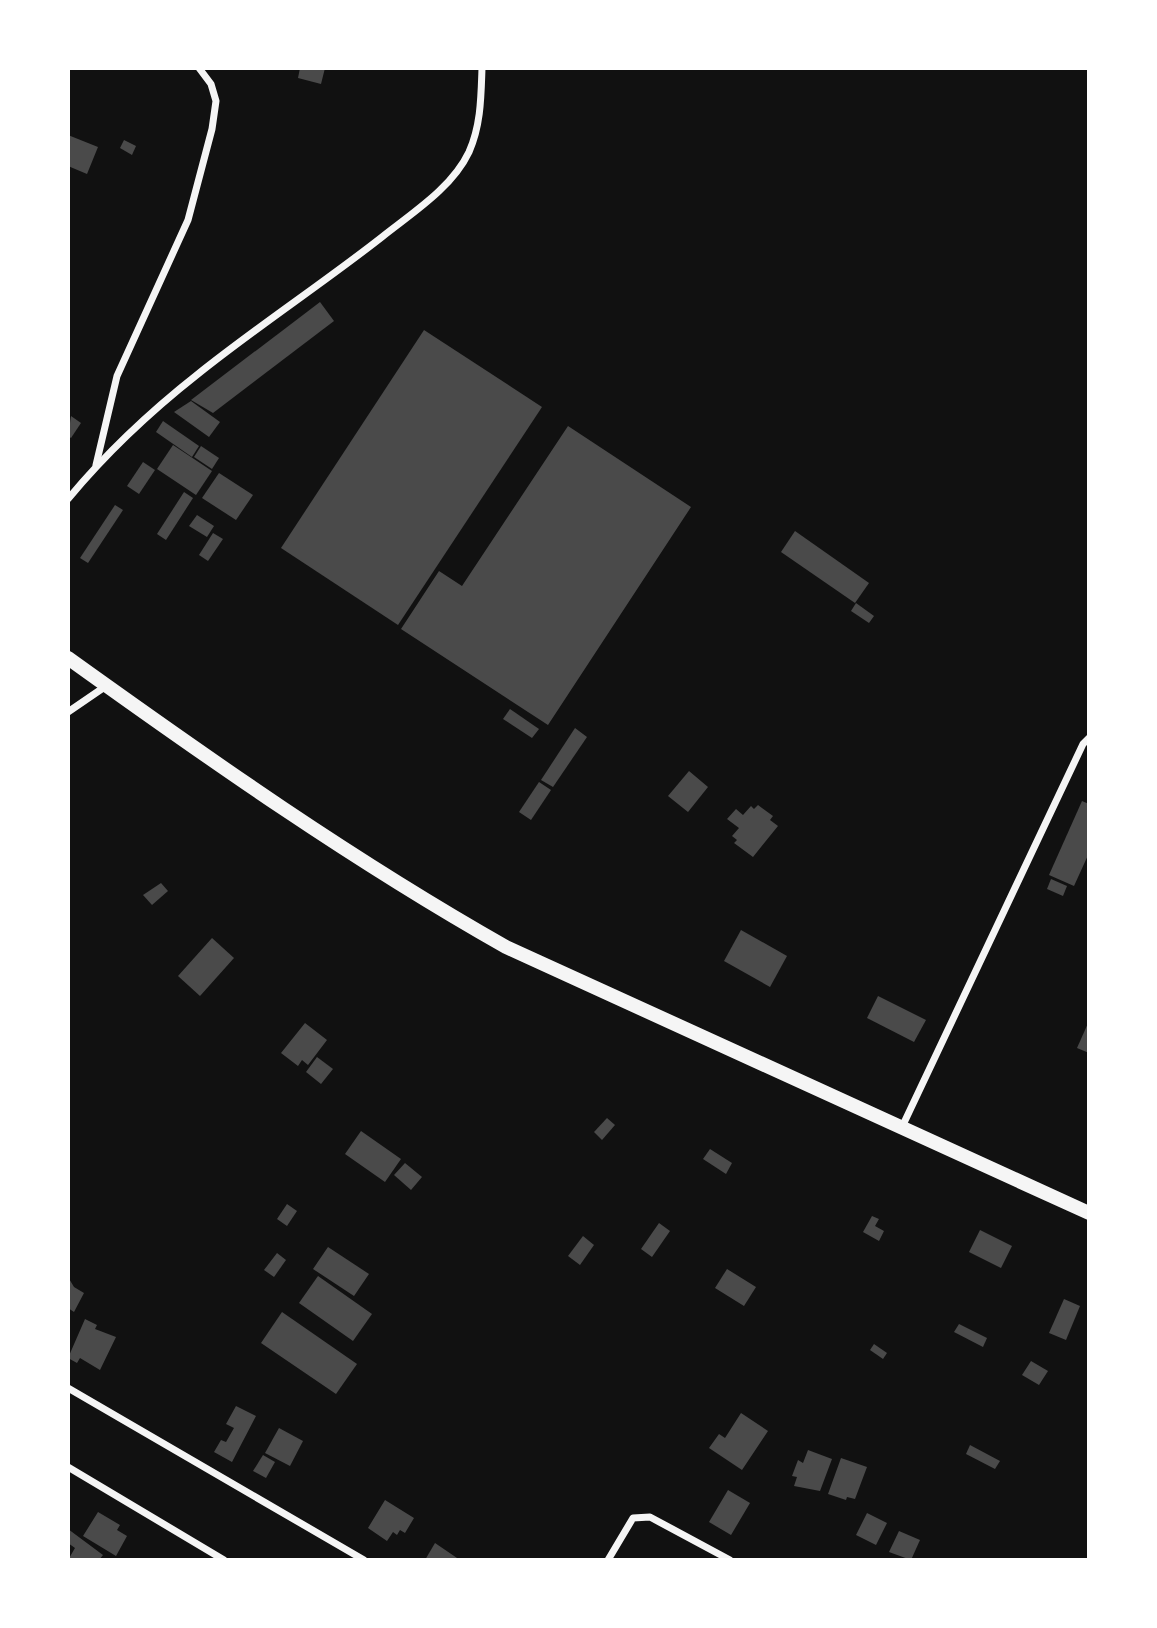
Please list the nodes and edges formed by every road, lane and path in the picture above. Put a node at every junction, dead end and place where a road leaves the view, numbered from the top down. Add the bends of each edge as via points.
1 (199, 68) edge
2 (482, 68) edge
3 (96, 466) junction
4 (68, 499) edge
5 (68, 658) edge
6 (106, 685) junction
7 (68, 712) edge
8 (1089, 738) edge
9 (901, 1128) junction
10 (1089, 1213) edge
11 (68, 1388) edge
12 (68, 1467) edge
13 (224, 1560) edge
14 (364, 1560) edge
15 (608, 1560) edge
16 (730, 1560) edge

1 - 3 street via 211,84 216,102 212,130 188,220 117,376
2 - 3 street via 481,115 468,153 437,194 199,373
3 - 4 street
5 - 6 main road
6 - 7 street
6 - 9 main road via 415,895 506,947
8 - 9 street
9 - 10 main road
11 - 14 street
12 - 13 street
15 - 16 street via 633,1518 641,1516

